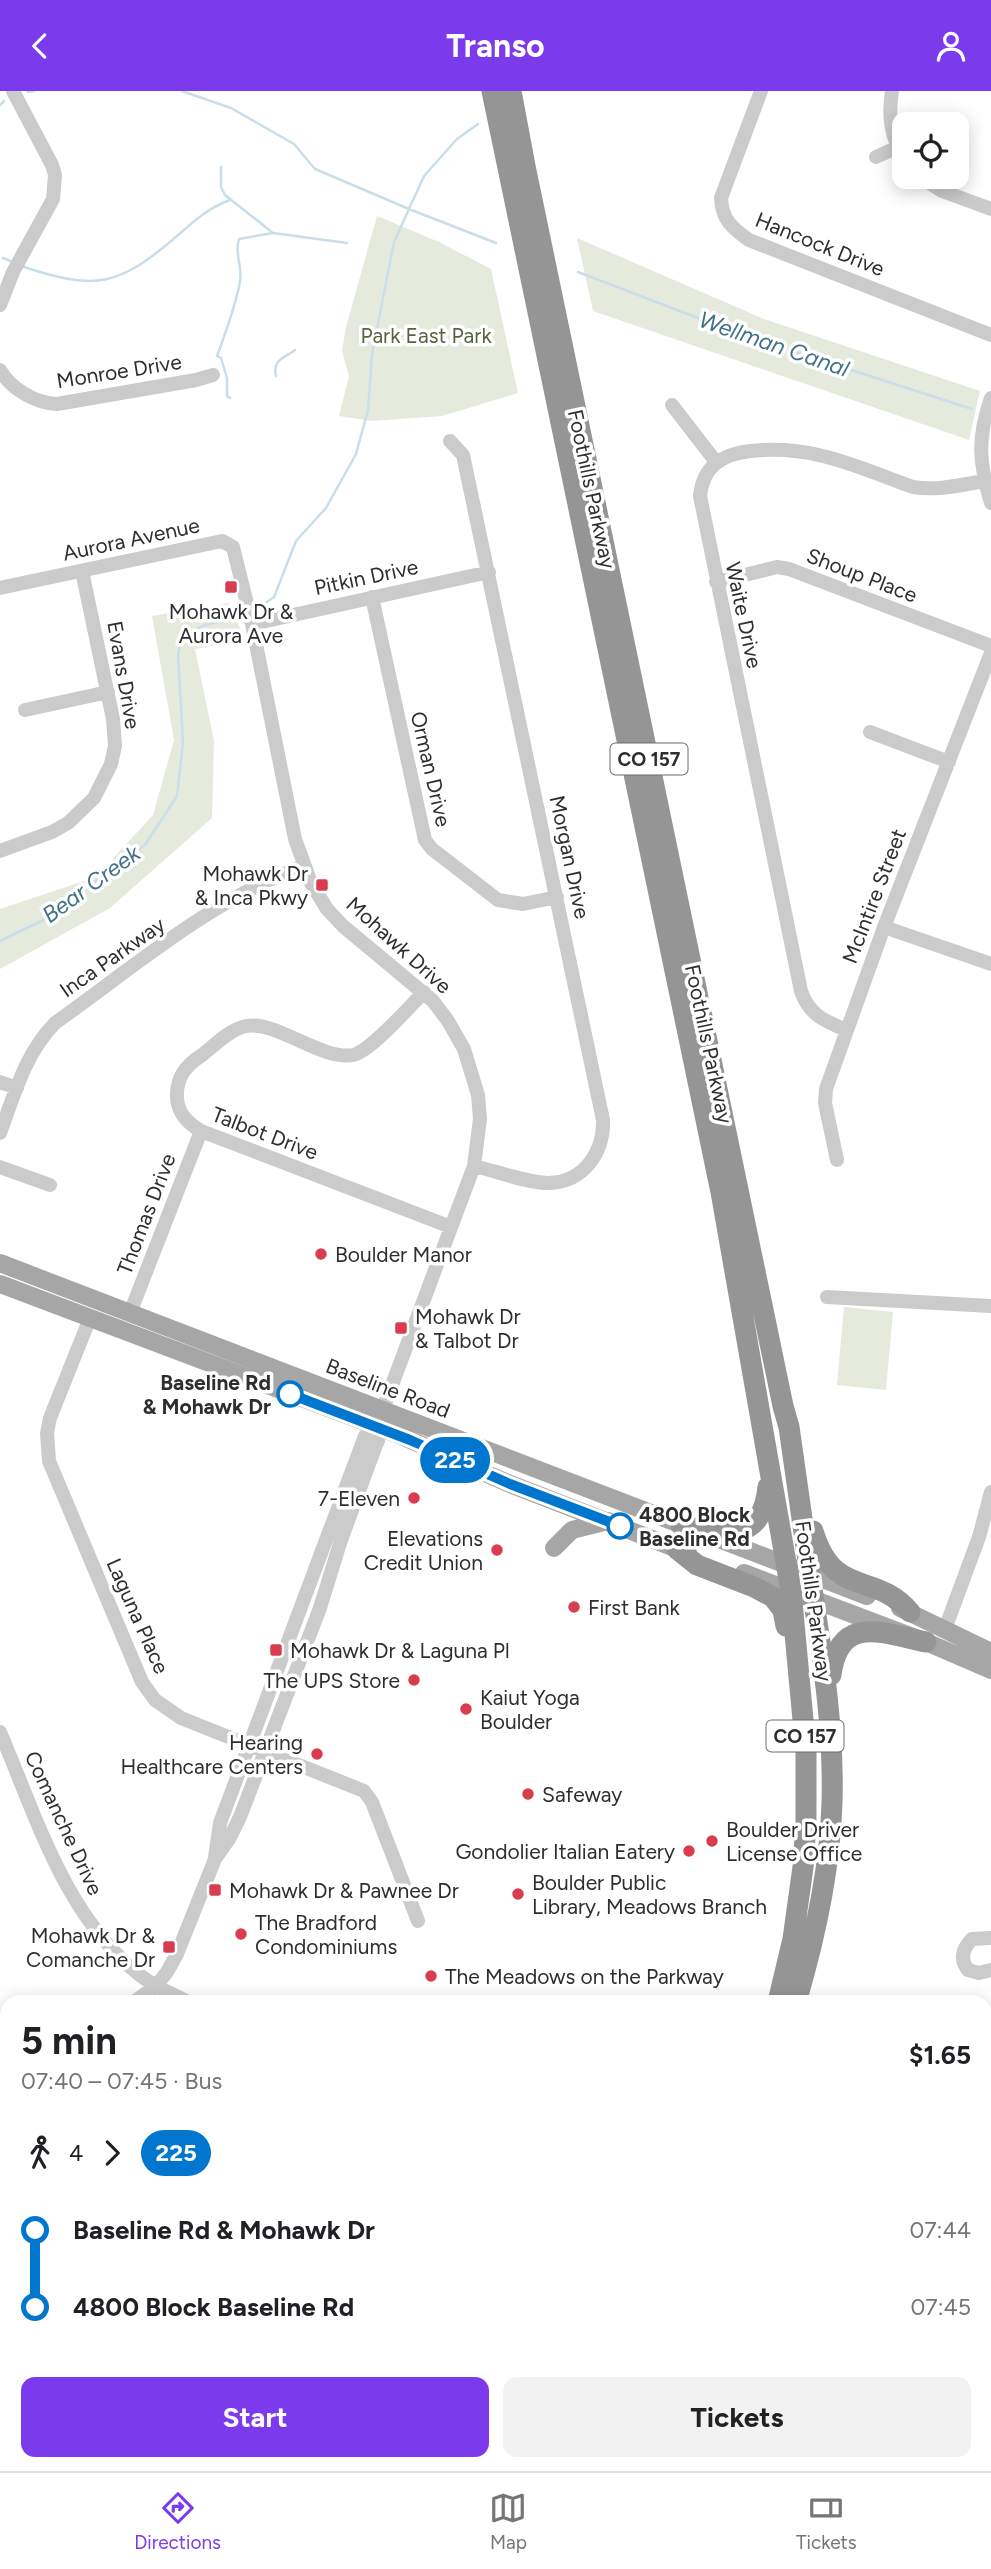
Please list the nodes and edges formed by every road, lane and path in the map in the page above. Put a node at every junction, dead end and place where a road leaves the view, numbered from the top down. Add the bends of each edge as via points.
1 (13, 91) edge
2 (485, 91) edge
3 (492, 91) edge
4 (511, 91) edge
5 (761, 91) edge
6 (892, 91) edge
7 (892, 130) edge
8 (502, 144) junction
9 (892, 154) edge
10 (876, 157) dead end
11 (939, 189) edge
12 (991, 209) edge
13 (0, 305) edge
14 (991, 335) edge
15 (0, 370) edge
16 (213, 375) dead end
17 (991, 398) edge
18 (672, 405) dead end
19 (450, 441) dead end
20 (716, 462) junction
21 (984, 481) junction
22 (991, 503) edge
23 (82, 571) junction
24 (489, 572) junction
25 (716, 582) junction
26 (0, 588) edge
27 (372, 597) junction
28 (253, 624) junction
29 (991, 646) edge
30 (991, 653) edge
31 (108, 692) junction
32 (25, 710) dead end
33 (870, 731) dead end
34 (949, 762) junction
35 (0, 851) edge
36 (303, 866) junction
37 (557, 898) junction
38 (884, 927) junction
39 (991, 964) edge
40 (424, 992) junction
41 (846, 1030) junction
42 (0, 1081) edge
43 (17, 1088) junction
44 (201, 1131) junction
45 (0, 1133) edge
46 (837, 1160) dead end
47 (474, 1166) junction
48 (0, 1167) edge
49 (50, 1185) dead end
50 (452, 1227) junction
51 (0, 1263) edge
52 (0, 1285) edge
53 (827, 1297) dead end
54 (991, 1306) edge
55 (130, 1313) junction
56 (90, 1318) junction
57 (377, 1423) junction
58 (789, 1427) junction
59 (767, 1454) junction
60 (991, 1492) edge
61 (608, 1521) junction
62 (681, 1525) junction
63 (554, 1548) dead end
64 (677, 1549) junction
65 (787, 1566) junction
66 (810, 1575) junction
67 (791, 1591) junction
68 (814, 1599) junction
69 (910, 1612) junction
70 (945, 1629) junction
71 (926, 1642) junction
72 (991, 1652) edge
73 (991, 1670) edge
74 (828, 1698) junction
75 (804, 1719) junction
76 (0, 1732) edge
77 (250, 1745) junction
78 (266, 1751) junction
79 (215, 1859) junction
80 (418, 1921) dead end
81 (991, 1938) edge
82 (991, 1970) edge
83 (156, 1986) junction
84 (144, 1995) edge
85 (174, 1995) edge
86 (780, 1995) edge
87 (798, 1995) edge

1 - 13 street via 52,165 55,185 53,199
2 - 8 highway
3 - 8 highway, Foothills Parkway / CO 157
4 - 58 highway, Foothills Parkway / CO 157
5 - 14 street, Hancock Drive via 721,198 728,225 749,240
6 - 7 street
8 - 59 highway, Foothills Parkway / CO 157 via 722,1192
9 - 10 street
11 - 12 street
15 - 16 street, Monroe Drive via 17,389 57,404
17 - 21 street via 981,431
18 - 20 street
19 - 24 street, Morgan Drive via 463,455
20 - 21 street via 737,453 796,449 913,488
20 - 25 street, Waite Drive via 705,474 700,496
21 - 22 street
23 - 26 street, Aurora Avenue
23 - 28 street, Aurora Avenue via 222,541 236,554
23 - 31 street, Evans Drive
24 - 27 street, Pitkin Drive
24 - 37 street, Morgan Drive
25 - 29 street, Shoup Place via 777,567 789,569
25 - 41 street, Waite Drive via 801,991 811,1012
27 - 28 street, Pitkin Drive
27 - 37 street, Orman Drive via 425,840 498,900 523,904
28 - 36 street, Mohawk Drive
30 - 34 street, McIntire Street
31 - 32 street
31 - 35 street, Evans Drive via 114,746 94,798 60,828
33 - 34 street
34 - 38 street, McIntire Street
36 - 40 street, Mohawk Drive via 327,909 343,926
36 - 43 street, Inca Parkway via 219,907 55,1023 35,1047
37 - 47 street, Morgan Drive via 603,1120 601,1146 586,1168 559,1182
38 - 39 street
38 - 41 street, McIntire Street
40 - 44 street, Talbot Drive via 356,1059 256,1025 236,1030 193,1061 179,1078 176,1089 181,1114
40 - 47 street, Mohawk Drive via 448,1021 472,1071 480,1119
41 - 46 street, McIntire Street via 825,1103
42 - 43 street
43 - 45 street, Inca Parkway
44 - 50 street, Talbot Drive
44 - 55 street, Thomas Drive
47 - 50 street, Mohawk Drive
48 - 49 street
50 - 57 street, Mohawk Drive
51 - 55 main road, Baseline Road
52 - 56 main road, Baseline Road
53 - 54 street
55 - 57 main road, Baseline Road
56 - 57 main road, Baseline Road
56 - 77 street, Laguna Place via 50,1418 49,1461 142,1682 167,1710
57 - 61 main road, Baseline Road via 503,1481
57 - 62 main road, Baseline Road
57 - 77 street, Mohawk Drive via 365,1436
57 - 78 street, Mohawk Drive via 378,1441
58 - 66 highway, Foothills Parkway / CO 157
58 - 69 highway via 796,1441 811,1526 823,1557 840,1575 899,1599
59 - 62 highway via 766,1503 756,1523 726,1532
59 - 65 highway, Foothills Parkway / CO 157
60 - 70 street
61 - 63 main road via 572,1530
61 - 64 main road, Baseline Road
62 - 65 main road, Baseline Road
64 - 67 main road, Baseline Road
64 - 75 highway via 696,1565 754,1587 780,1604 794,1690
65 - 66 main road, Baseline Road
65 - 67 highway, Foothills Parkway / CO 157
66 - 68 highway, Foothills Parkway / CO 157
66 - 69 main road, Baseline Road
67 - 68 main road, Baseline Road
67 - 75 highway, Foothills Parkway / CO 157
68 - 71 main road, Baseline Road
68 - 74 highway, Foothills Parkway / CO 157
69 - 70 main road, Baseline Road
70 - 72 main road, Baseline Road
71 - 73 main road, Baseline Road
71 - 74 highway via 872,1630 853,1634 835,1655
74 - 87 highway, Foothills Parkway / CO 157 via 829,1847
75 - 86 highway, Foothills Parkway / CO 157 via 804,1855 793,1940
76 - 83 street, Comanche Drive via 76,1903 118,1957
77 - 78 street, Laguna Place
77 - 79 street, Mohawk Drive via 220,1823
78 - 79 street, Mohawk Drive via 237,1824
78 - 80 street, Laguna Place via 364,1791
79 - 83 street, Mohawk Drive via 177,1954
81 - 82 street via 972,1939 963,1951 968,1970
83 - 84 street, Mohawk Drive
83 - 85 street, Comanche Drive

